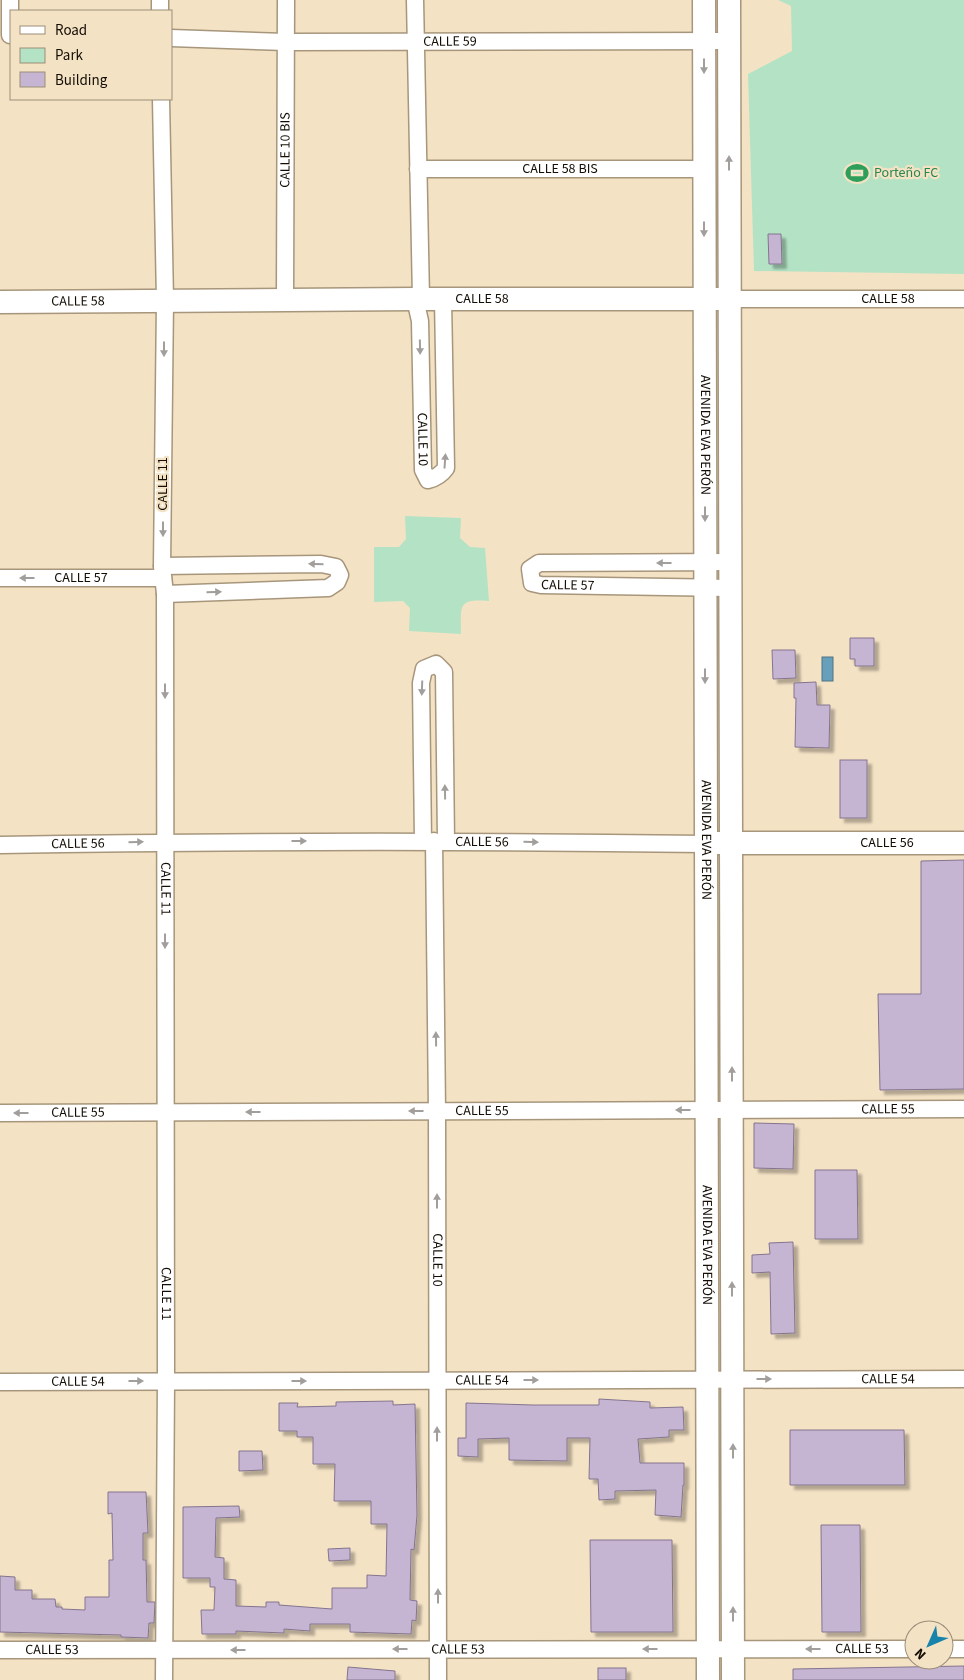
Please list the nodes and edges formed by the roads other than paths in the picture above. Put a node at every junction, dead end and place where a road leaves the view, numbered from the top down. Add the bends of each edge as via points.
1 (10, 0) edge
2 (286, 0) edge
3 (415, 0) edge
4 (704, 0) edge
5 (729, 0) edge
6 (7, 35) edge
7 (172, 38) edge
8 (415, 41) junction
9 (704, 41) junction
10 (729, 41) junction
11 (286, 42) junction
12 (161, 100) edge
13 (418, 169) junction
14 (704, 169) junction
15 (285, 299) junction
16 (418, 299) junction
17 (444, 299) junction
18 (704, 299) junction
19 (730, 299) junction
20 (964, 299) edge
21 (164, 300) junction
22 (0, 302) edge
23 (730, 562) junction
24 (705, 563) junction
25 (0, 578) edge
26 (163, 579) junction
27 (705, 586) junction
28 (730, 588) junction
29 (434, 841) junction
30 (165, 842) junction
31 (731, 843) junction
32 (964, 843) edge
33 (706, 844) junction
34 (0, 845) edge
35 (964, 1109) edge
36 (707, 1110) junction
37 (732, 1110) junction
38 (437, 1111) junction
39 (164, 1112) junction
40 (0, 1113) edge
41 (964, 1379) edge
42 (437, 1380) junction
43 (707, 1380) junction
44 (732, 1380) junction
45 (166, 1381) junction
46 (0, 1382) edge
47 (438, 1649) junction
48 (708, 1649) junction
49 (733, 1649) junction
50 (904, 1649) edge
51 (0, 1650) edge
52 (164, 1650) junction
53 (164, 1680) edge
54 (438, 1680) edge
55 (708, 1680) edge
56 (734, 1680) edge

1 - 6 street
2 - 11 street, CALLE 10 BIS
3 - 8 street, CALLE 10
4 - 9 main road, AVENIDA EVA PERÓN
5 - 10 main road, AVENIDA EVA PERÓN
7 - 11 street, CALLE 59
8 - 9 street, CALLE 59
8 - 11 street, CALLE 59
8 - 13 street, CALLE 10
9 - 10 street, CALLE 59
9 -> 14 main road, AVENIDA EVA PERÓN
19 -> 10 main road, AVENIDA EVA PERÓN
11 - 15 street, CALLE 10 BIS
12 - 21 street, CALLE 11
13 - 14 street, CALLE 58 BIS
13 - 16 street, CALLE 10
14 -> 18 main road, AVENIDA EVA PERÓN
15 - 16 main road, CALLE 58
15 - 21 main road, CALLE 58
16 - 17 main road, CALLE 58
16 -> 17 street, CALLE 10 via 424,470 428,480 446,468
17 - 18 main road, CALLE 58
18 - 19 main road, CALLE 58
18 -> 24 main road, AVENIDA EVA PERÓN
19 - 20 street, CALLE 58
19 - 23 main road, AVENIDA EVA PERÓN
21 - 22 main road, CALLE 58
21 -> 26 street, CALLE 11
23 - 24 street, CALLE 57
23 - 28 main road, AVENIDA EVA PERÓN
24 - 27 main road, AVENIDA EVA PERÓN
24 -> 27 street, CALLE 57 via 539,563 530,569 532,583 541,586
26 -> 25 street, CALLE 57
26 -> 26 street, CALLE 57 via 328,588 337,582 340,575 336,567 321,564
26 -> 30 street, CALLE 11
27 - 28 street, CALLE 57
27 -> 33 main road, AVENIDA EVA PERÓN
28 - 31 main road, AVENIDA EVA PERÓN
29 -> 29 street, CALLE 10 via 444,672 436,664 424,669 421,683
30 -> 29 street, CALLE 56
29 -> 33 street, CALLE 56
38 -> 29 street, CALLE 10
34 -> 30 street, CALLE 56
30 -> 39 street, CALLE 11
31 - 32 main road, CALLE 56
31 - 33 main road, CALLE 56
37 -> 31 main road, AVENIDA EVA PERÓN
33 - 36 main road, AVENIDA EVA PERÓN
35 - 37 street, CALLE 55
36 - 37 street, CALLE 55
36 -> 38 street, CALLE 55
36 - 43 main road, AVENIDA EVA PERÓN
44 -> 37 main road, AVENIDA EVA PERÓN
38 -> 39 street, CALLE 55
42 -> 38 street, CALLE 10
39 -> 40 street, CALLE 55
39 - 45 street, CALLE 11
44 -> 41 street, CALLE 54
42 -> 43 street, CALLE 54
45 -> 42 street, CALLE 54
47 -> 42 street, CALLE 10
43 - 44 street, CALLE 54
43 - 48 main road, AVENIDA EVA PERÓN
49 -> 44 main road, AVENIDA EVA PERÓN
46 -> 45 street, CALLE 54
45 - 52 street, CALLE 11
48 -> 47 street, CALLE 53
47 -> 52 street, CALLE 53
47 - 54 street, CALLE 10
48 - 49 street, CALLE 53
48 - 55 main road, AVENIDA EVA PERÓN
50 -> 49 street, CALLE 53
49 - 56 main road, AVENIDA EVA PERÓN
51 - 52 street, CALLE 53
52 - 53 street, CALLE 11

